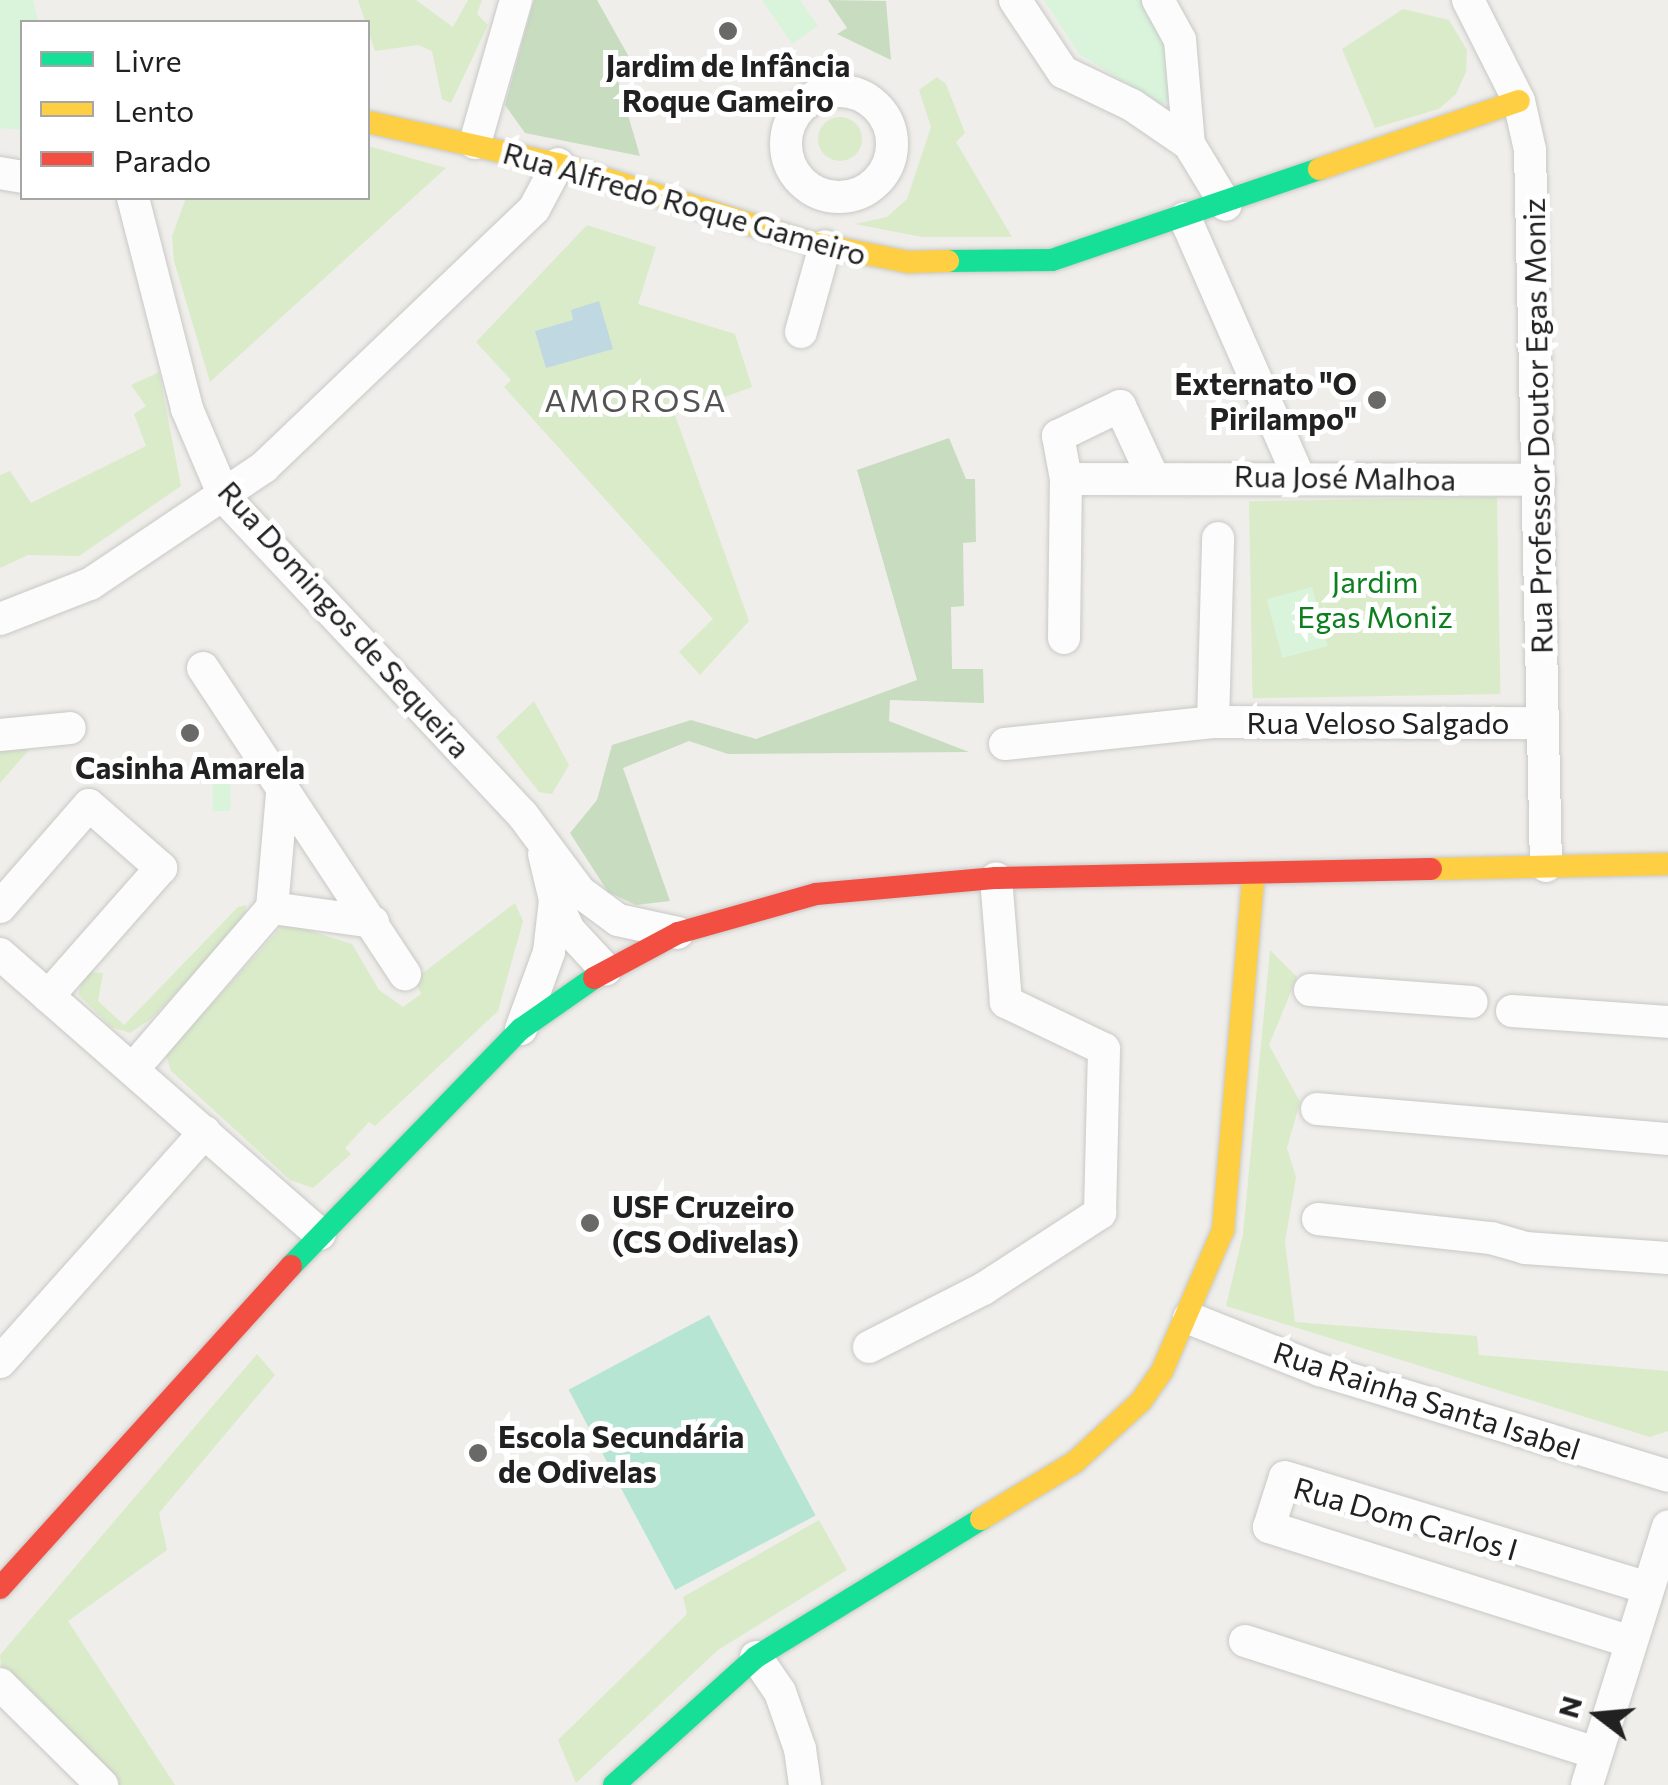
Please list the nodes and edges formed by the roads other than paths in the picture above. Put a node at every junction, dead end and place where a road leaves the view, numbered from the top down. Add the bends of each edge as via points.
1 (516, 0) edge
2 (1015, 0) edge
3 (1158, 0) edge
4 (1468, 0) edge
5 (1519, 101) junction
6 (370, 122) edge
7 (474, 143) junction
8 (1189, 144) junction
9 (558, 164) junction
10 (822, 194) dead end
11 (134, 200) edge
12 (1226, 206) junction
13 (1185, 218) junction
14 (817, 244) junction
15 (801, 332) dead end
16 (1152, 475) junction
17 (1298, 475) junction
18 (1066, 479) junction
19 (1538, 480) junction
20 (225, 498) junction
21 (1218, 538) dead end
22 (0, 620) edge
23 (1064, 638) dead end
24 (203, 668) dead end
25 (1214, 722) junction
26 (1543, 723) junction
27 (70, 728) dead end
28 (0, 735) edge
29 (1004, 744) dead end
30 (282, 782) junction
31 (1668, 864) edge
32 (1546, 866) junction
33 (1254, 872) junction
34 (996, 878) junction
35 (567, 896) junction
36 (0, 908) edge
37 (272, 908) junction
38 (373, 922) junction
39 (678, 932) junction
40 (0, 954) edge
41 (606, 970) junction
42 (405, 974) dead end
43 (1310, 990) dead end
44 (48, 996) junction
45 (1472, 1002) dead end
46 (1512, 1011) dead end
47 (1668, 1022) edge
48 (521, 1028) junction
49 (133, 1070) junction
50 (1318, 1109) dead end
51 (204, 1132) junction
52 (1668, 1139) edge
53 (1318, 1219) dead end
54 (320, 1234) junction
55 (1668, 1258) edge
56 (1189, 1318) junction
57 (869, 1347) dead end
58 (0, 1362) edge
59 (1668, 1476) edge
60 (1668, 1526) edge
61 (15, 1559) edge
62 (0, 1588) edge
63 (1648, 1588) junction
64 (1245, 1640) dead end
65 (1631, 1642) junction
66 (756, 1656) junction
67 (0, 1684) edge
68 (1597, 1752) junction
69 (102, 1785) edge
70 (614, 1785) edge
71 (804, 1785) edge
72 (1586, 1785) edge

1 - 7 street
2 - 8 street via 1062,72 1132,105
3 - 8 street via 1180,40
4 - 5 street, Rua Professor Doutor Egas Moniz
5 - 12 street, Rua Alfredo Roque Gameiro
5 - 19 street, Rua Professor Doutor Egas Moniz via 1533,204
6 - 7 street, Rua Alfredo Roque Gameiro
7 - 9 street, Rua Alfredo Roque Gameiro
8 - 12 street
9 - 14 street, Rua Alfredo Roque Gameiro
9 - 20 street via 520,223
10 - 14 street
11 - 20 street, Rua Domingos de Sequeira via 187,409
12 - 13 street, Rua Alfredo Roque Gameiro
13 - 14 street, Rua Alfredo Roque Gameiro via 1052,260 908,262
13 - 17 street
14 - 15 street
16 - 17 street, Rua José Malhoa
16 - 18 street, Rua José Malhoa
16 - 18 street via 1120,406 1058,436
17 - 19 street, Rua José Malhoa
18 - 23 street
19 - 26 street, Rua Professor Doutor Egas Moniz
20 - 22 street via 90,584
20 - 35 street, Rua Domingos de Sequeira via 522,814
21 - 25 street, Rua Veloso Salgado
24 - 30 street
25 - 26 street, Rua Veloso Salgado
25 - 29 street, Rua Veloso Salgado
26 - 32 street, Rua Professor Doutor Egas Moniz
27 - 28 street
30 - 37 street
30 - 38 street
31 - 32 street
32 - 33 street
33 - 34 street
33 - 56 street via 1223,1230
34 - 39 street via 816,894
34 - 57 street via 1006,1002 1104,1050 1100,1213 983,1290
35 - 39 street via 618,920
35 - 41 street via 607,947
35 - 48 street
36 - 44 street via 90,805 160,868
37 - 38 street
37 - 49 street
38 - 42 street
39 - 41 street
40 - 44 street
41 - 48 street
43 - 45 street
44 - 49 street
46 - 47 street
48 - 54 street
49 - 51 street
50 - 52 street
51 - 54 street
51 - 58 street
53 - 55 street via 1525,1248
54 - 61 street
56 - 59 street, Rua Rainha Santa Isabel via 1320,1370
56 - 66 street via 1141,1402 1075,1462
60 - 63 street
61 - 62 street
63 - 65 street
63 - 65 street, Rua Dom Carlos I via 1285,1477 1270,1527
64 - 68 street
65 - 68 street
66 - 70 street
66 - 71 street via 780,1692 800,1749
67 - 69 street
68 - 72 street

